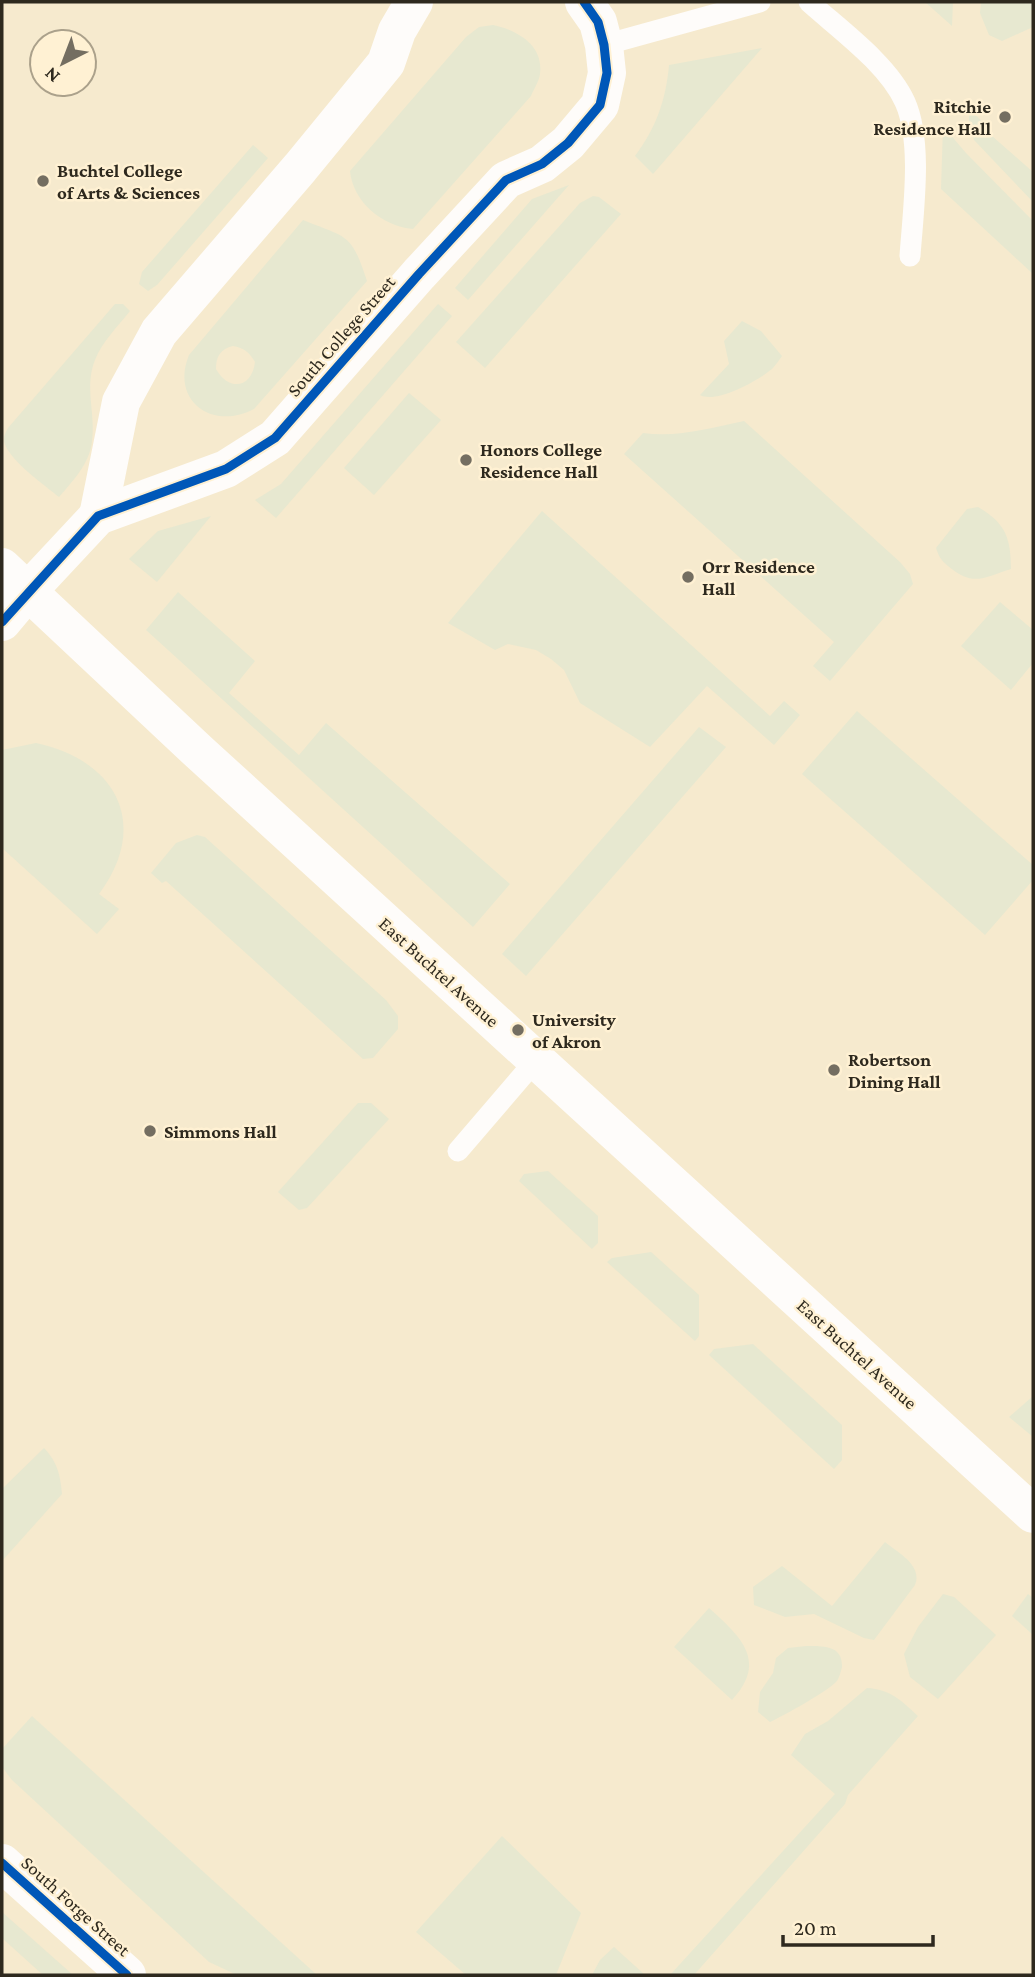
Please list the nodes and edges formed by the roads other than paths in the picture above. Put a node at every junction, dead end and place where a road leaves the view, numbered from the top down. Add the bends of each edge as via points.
1 (414, 2) edge
2 (584, 2) edge
3 (760, 2) edge
4 (809, 2) edge
5 (604, 45) junction
6 (911, 256) dead end
7 (98, 516) junction
8 (15, 579) edge
9 (2, 622) edge
10 (536, 1060) junction
11 (458, 1151) dead end
12 (1033, 1514) edge
13 (2, 1863) edge
14 (127, 1975) edge

1 - 7 street via 386,62 159,332 121,402
2 - 5 street, South College Street via 598,22
3 - 5 lane
4 - 6 lane via 884,70 905,101 914,135
5 - 7 street, South College Street via 607,74 600,105 568,143 542,163 506,180 275,438 226,469
7 - 8 street, South College Street
8 - 9 street, South College Street
8 - 10 street, East Buchtel Avenue
10 - 11 lane
10 - 12 street, East Buchtel Avenue
13 - 14 street, South Forge Street

